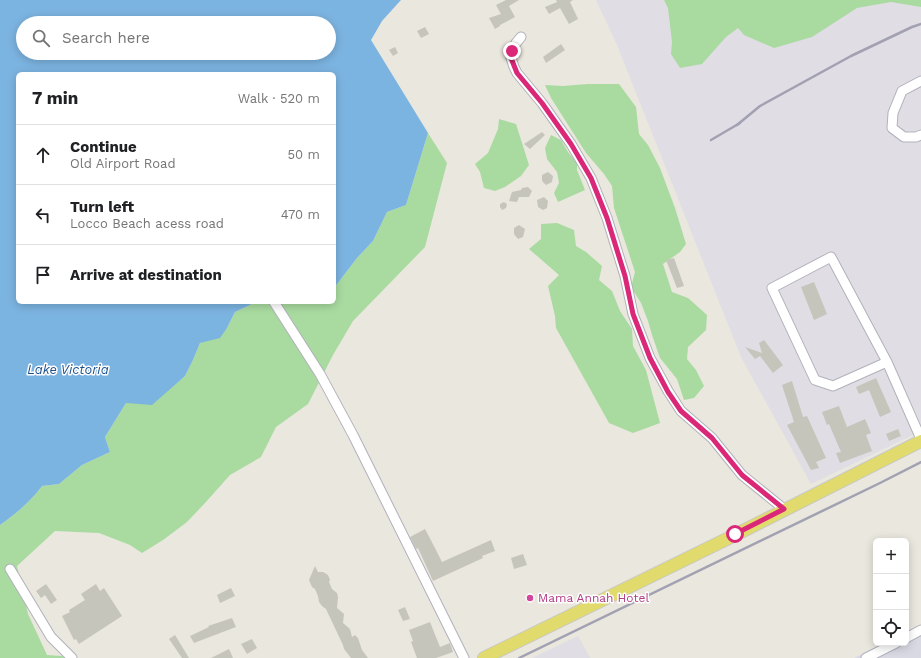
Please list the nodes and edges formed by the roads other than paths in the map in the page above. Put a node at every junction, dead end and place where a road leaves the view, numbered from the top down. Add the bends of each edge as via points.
1 (521, 37) dead end
2 (921, 81) edge
3 (921, 135) edge
4 (275, 304) edge
5 (886, 362) junction
6 (921, 440) edge
7 (784, 509) junction
8 (10, 569) dead end
9 (921, 630) edge
10 (909, 636) edge
11 (890, 646) edge
12 (72, 658) edge
13 (464, 658) edge
14 (484, 658) edge
15 (866, 658) edge

1 - 7 street via 512,51 514,67 567,138 591,178 607,218 625,276 633,314 650,358 668,392 681,411 712,438 742,475
2 - 3 street via 902,91 893,113 892,128 904,137
4 - 13 street via 320,374 349,428
5 - 5 street via 831,257 772,288 815,380 832,386
5 - 6 street
6 - 7 main road
7 - 14 main road
8 - 12 street via 51,637
9 - 10 street
11 - 15 street

